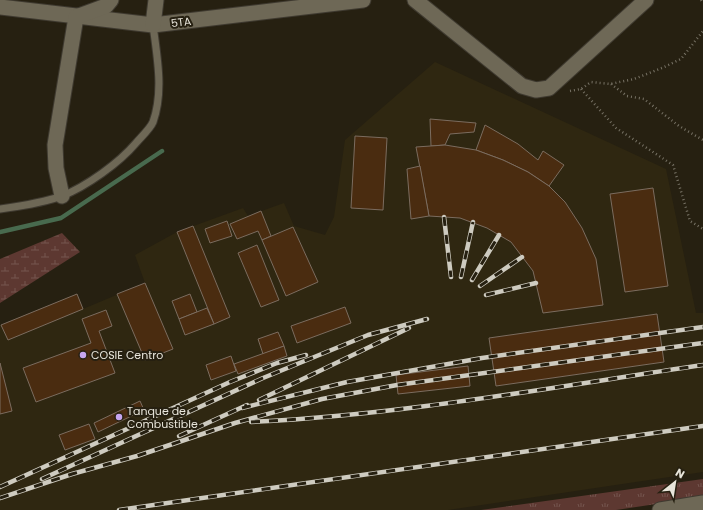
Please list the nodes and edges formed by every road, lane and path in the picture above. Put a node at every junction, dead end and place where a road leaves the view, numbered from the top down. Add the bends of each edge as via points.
1 (111, 0) edge
2 (156, 0) edge
3 (415, 0) edge
4 (646, 0) edge
5 (701, 0) edge
6 (358, 1) edge
7 (703, 3) edge
8 (0, 7) edge
9 (76, 17) junction
10 (153, 25) junction
11 (703, 31) edge
12 (610, 84) junction
13 (549, 88) junction
14 (581, 89) junction
15 (703, 140) edge
16 (62, 196) junction
17 (0, 209) edge
18 (703, 229) edge
19 (703, 503) edge
20 (660, 510) edge

1 - 9 street via 106,6
2 - 10 street
3 - 13 street via 522,86 536,90
4 - 13 street
5 - 7 path
6 - 10 street, 5TA
8 - 9 street, 5TA
9 - 10 street, 5TA
9 - 16 street via 55,145 56,168
10 - 16 lane via 159,72 159,98 152,123 124,156
11 - 12 path via 681,59 634,79
12 - 14 path via 591,82
12 - 15 path via 627,96 644,99 679,126
13 - 14 path via 558,93
14 - 18 path via 616,128 672,165 690,221
16 - 17 lane via 29,205
19 - 20 street

